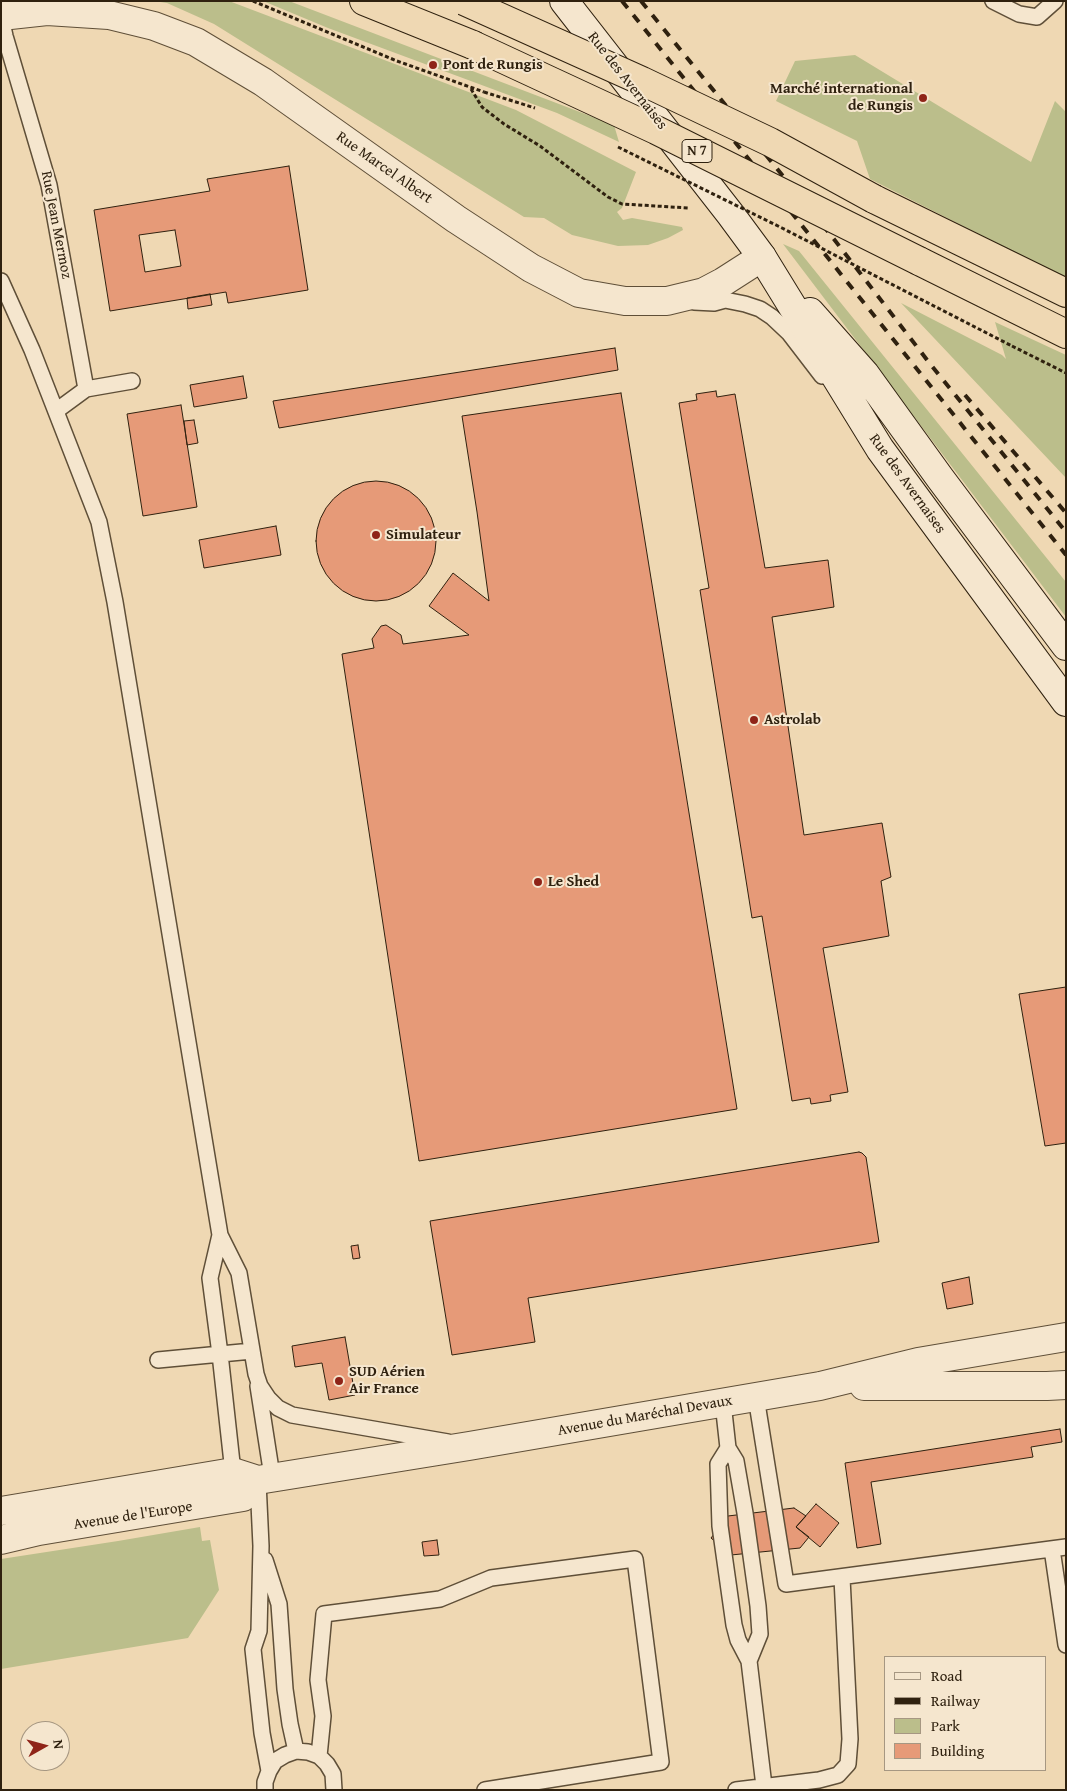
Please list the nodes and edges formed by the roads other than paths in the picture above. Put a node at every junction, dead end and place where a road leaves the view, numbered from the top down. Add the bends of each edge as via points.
1 (364, 1) edge
2 (464, 1) edge
3 (564, 1) edge
4 (993, 1) edge
5 (1055, 1) edge
6 (1, 17) edge
7 (762, 258) junction
8 (1, 282) edge
9 (1066, 293) edge
10 (667, 301) junction
11 (1066, 334) edge
12 (132, 381) dead end
13 (86, 389) junction
14 (56, 411) junction
15 (879, 447) junction
16 (1066, 646) edge
17 (1066, 702) edge
18 (220, 1236) junction
19 (1066, 1337) edge
20 (1006, 1347) junction
21 (252, 1351) junction
22 (220, 1354) junction
23 (158, 1360) dead end
24 (256, 1374) junction
25 (1066, 1385) edge
26 (820, 1386) junction
27 (1005, 1386) junction
28 (756, 1397) junction
29 (722, 1403) junction
30 (469, 1446) junction
31 (728, 1448) junction
32 (254, 1476) junction
33 (1, 1511) edge
34 (1, 1540) edge
35 (261, 1546) junction
36 (1059, 1548) edge
37 (842, 1578) junction
38 (1063, 1608) edge
39 (1066, 1645) edge
40 (749, 1661) junction
41 (296, 1751) junction
42 (319, 1756) junction
43 (268, 1771) junction
44 (764, 1786) junction
45 (265, 1790) edge
46 (334, 1790) edge
47 (485, 1790) edge
48 (736, 1790) edge

1 - 11 highway, N 7, bridge via 473,45 656,130
2 - 9 highway, bridge via 770,142 874,199
3 - 7 street, Rue des Avernaises
4 - 5 lane via 1019,14 1037,17
6 - 10 street, Rue Marcel Albert via 47,11 109,15 154,26 196,42 263,82 456,219 531,268 579,293 625,301
6 - 13 lane, Rue Jean Mermoz via 49,185
7 - 10 street, Rue Marcel Albert via 704,292
7 - 15 street, Rue des Avernaises
7 - 16 street, Rue des Avernaises via 866,374
8 - 14 lane
10 - 15 lane via 714,303 725,300 760,309 772,317
12 - 13 lane
13 - 14 lane
14 - 18 lane via 99,522 115,602
15 - 17 street, Rue des Avernaises
18 - 21 lane via 239,1273
18 - 22 lane via 210,1278
19 - 20 street, Avenue du Maréchal Devaux
20 - 26 street, Avenue du Maréchal Devaux via 918,1362
20 - 27 street
21 - 22 lane
21 - 24 lane
22 - 23 lane
22 - 32 lane
24 - 30 lane via 268,1398 292,1415
24 - 32 lane
25 - 27 street, Avenue du Maréchal Devaux
26 - 27 street, Avenue du Maréchal Devaux
26 - 28 street, Avenue du Maréchal Devaux
28 - 29 street, Avenue du Maréchal Devaux
28 - 37 lane via 786,1584
29 - 30 street, Avenue du Maréchal Devaux
29 - 31 lane
30 - 32 street, Avenue de l'Europe
31 - 40 lane via 736,1461 746,1513 758,1606 760,1634
31 - 40 lane via 718,1464 720,1526 734,1625
32 - 33 street, Avenue de l'Europe
32 - 34 street, Avenue de l'Europe via 249,1492 243,1498
32 - 35 lane
35 - 41 lane via 279,1604 285,1689
35 - 43 lane via 259,1631 253,1649
36 - 37 lane
36 - 38 lane
37 - 44 lane via 850,1739 848,1764 838,1776
38 - 39 lane
40 - 44 lane
41 - 42 lane
41 - 43 lane via 275,1761
42 - 46 lane via 333,1774
42 - 47 lane via 323,1716 318,1680 324,1614 440,1599 492,1578 635,1559 661,1762
43 - 45 lane
44 - 48 lane

